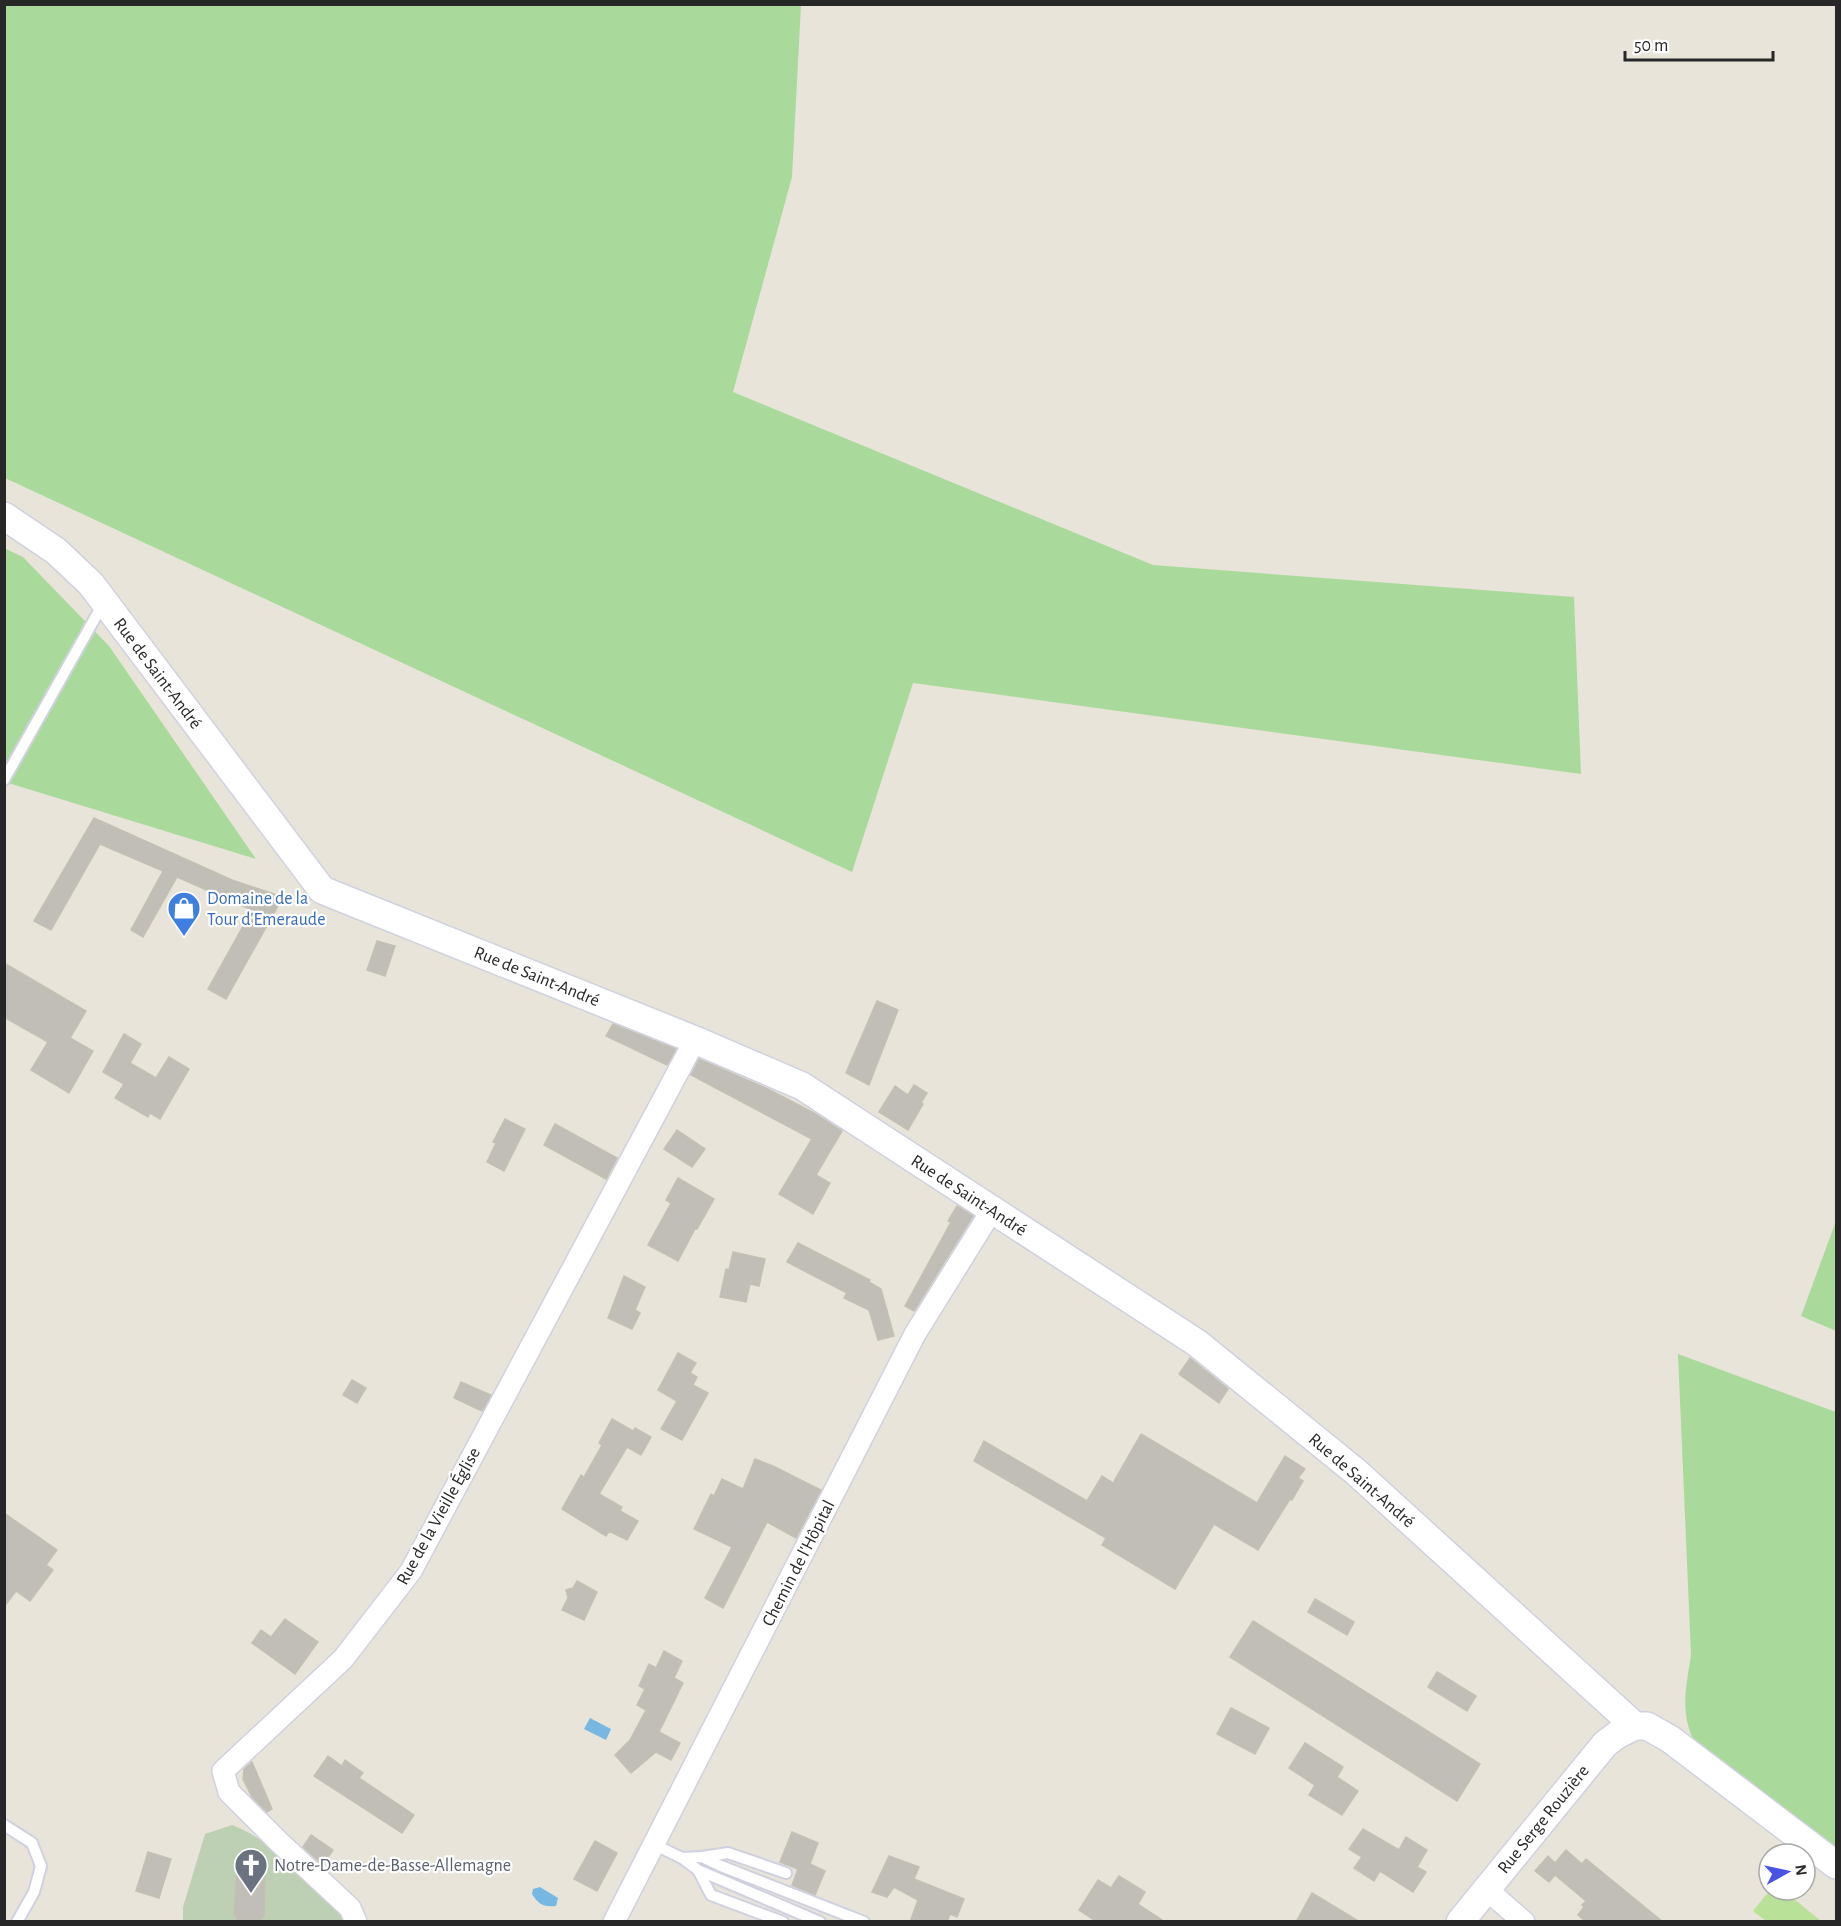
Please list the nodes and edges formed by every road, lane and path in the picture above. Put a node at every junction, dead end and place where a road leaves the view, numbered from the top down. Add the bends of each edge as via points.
1 (4, 516) edge
2 (98, 593) junction
3 (4, 780) edge
4 (695, 1040) junction
5 (992, 1210) junction
6 (1635, 1726) junction
7 (4, 1825) edge
8 (653, 1844) junction
9 (702, 1857) junction
10 (682, 1858) junction
11 (1836, 1865) edge
12 (698, 1870) junction
13 (786, 1873) dead end
14 (1486, 1890) junction
15 (17, 1922) edge
16 (356, 1922) edge
17 (614, 1922) edge
18 (783, 1922) edge
19 (820, 1922) edge
20 (864, 1922) edge
21 (1460, 1922) edge
22 (1524, 1922) edge

1 - 2 street, Rue de Saint-André via 56,550
2 - 3 lane
2 - 4 street, Rue de Saint-André via 322,890
4 - 5 street, Rue de Saint-André via 802,1086
4 - 16 street, Rue de la Vieille Église via 411,1571 343,1659 223,1771 229,1792 350,1908
5 - 6 street, Rue de Saint-André via 1197,1343 1356,1472
5 - 8 street, Chemin de l'Hôpital via 915,1334
6 - 11 street, Rue de Saint-André via 1647,1726 1670,1739
6 - 14 street, Rue Serge Rouzière via 1605,1744
7 - 15 lane via 32,1843 41,1866 34,1892
8 - 10 lane
8 - 17 street, Chemin de l'Hôpital
9 - 10 lane
9 - 13 lane via 728,1853
9 - 20 lane
10 - 12 lane
12 - 18 lane via 711,1895
12 - 19 lane
14 - 21 street, Rue Serge Rouzière
14 - 22 street

